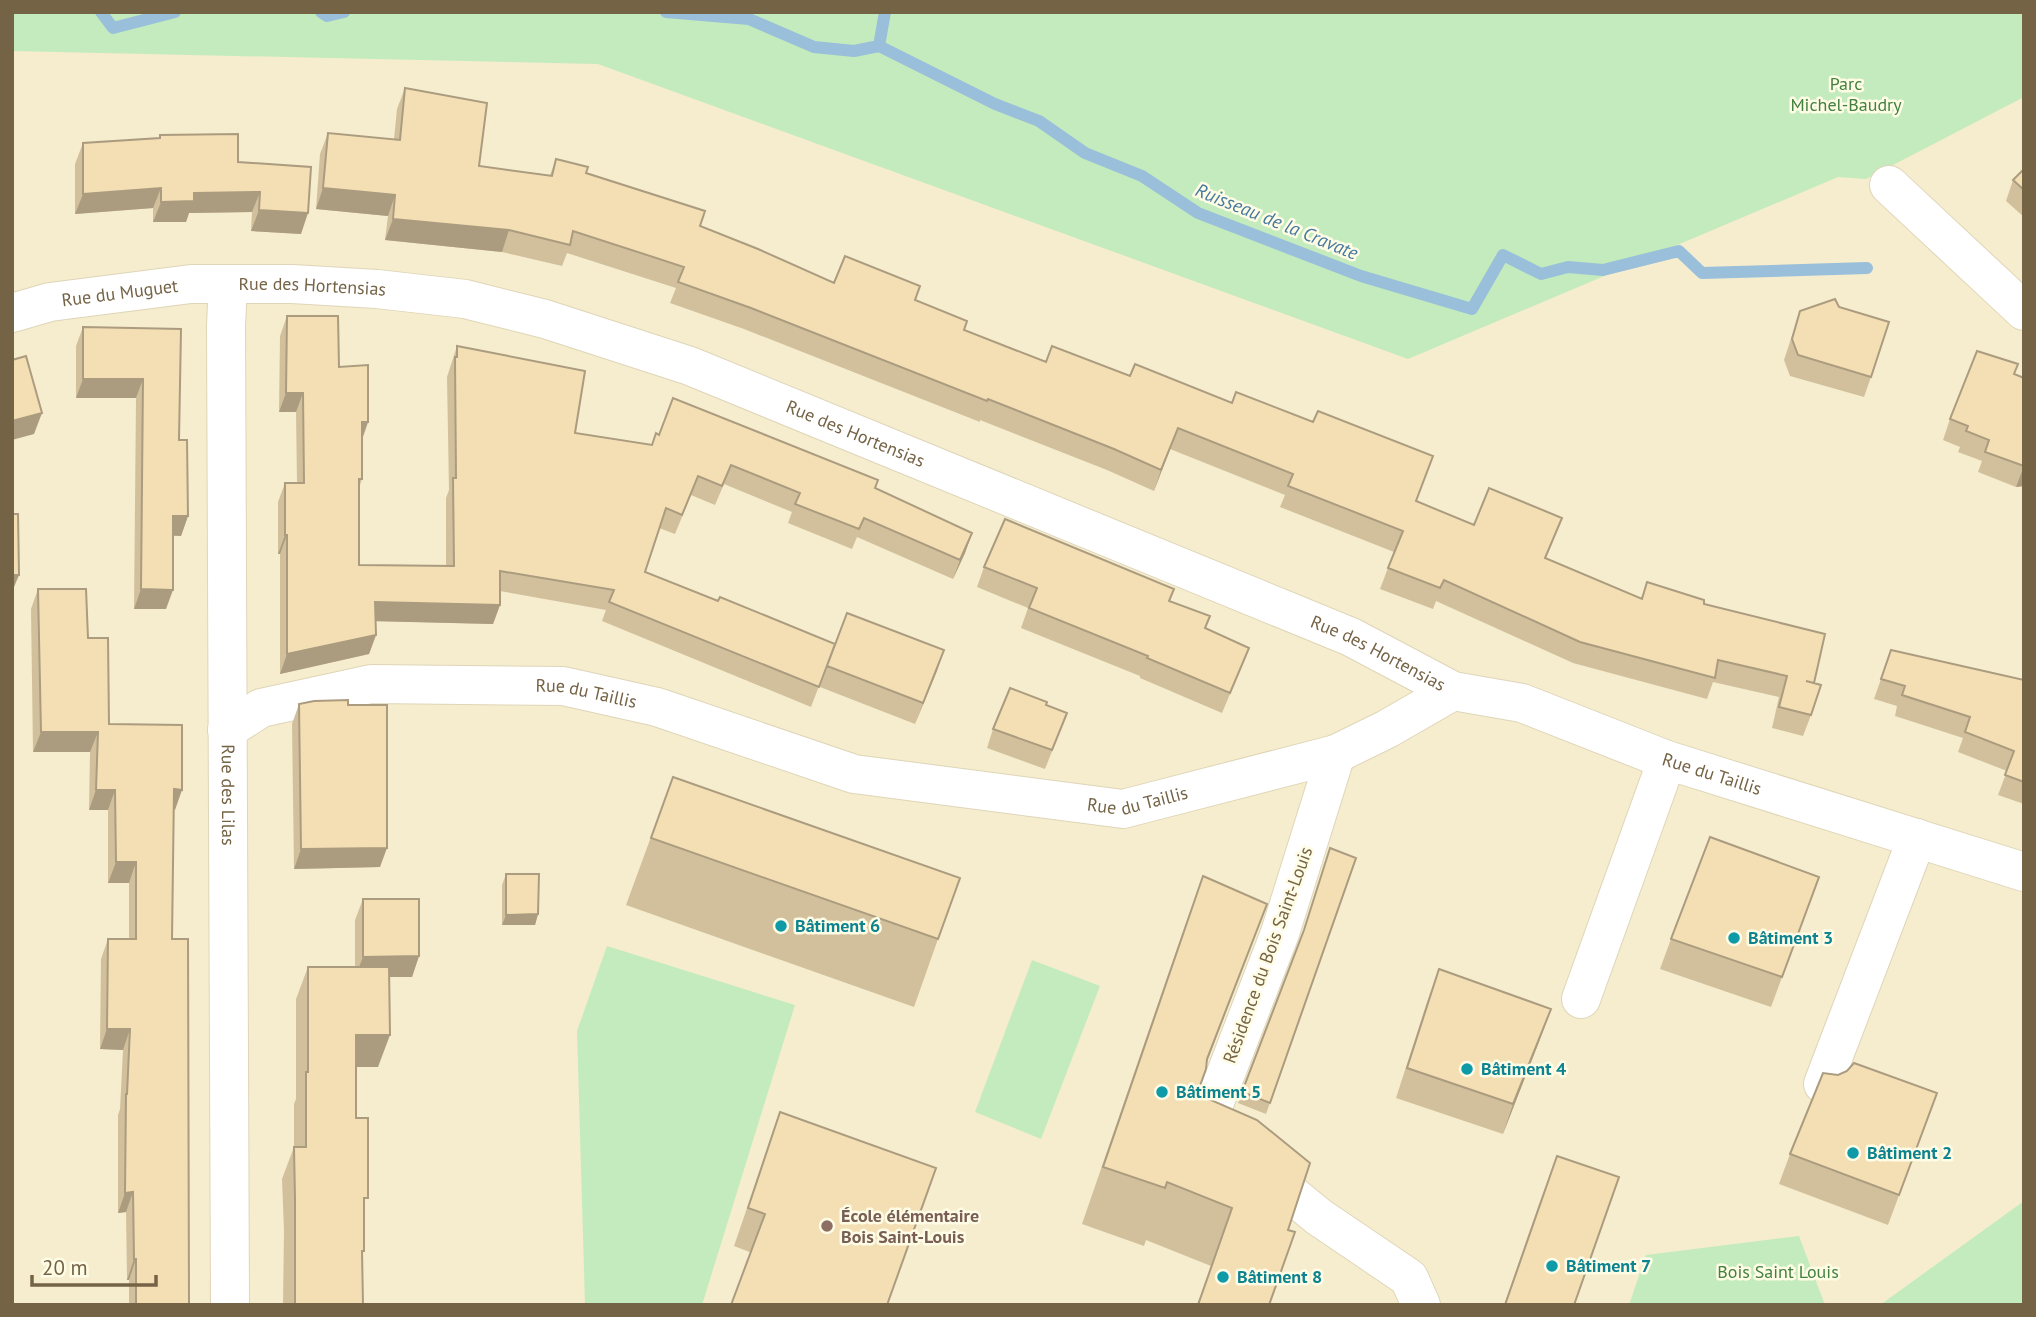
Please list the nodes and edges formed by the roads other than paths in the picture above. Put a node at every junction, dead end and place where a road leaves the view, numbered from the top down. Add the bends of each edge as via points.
1 (1889, 185) dead end
2 (228, 284) junction
3 (2024, 311) edge
4 (12, 313) edge
5 (1453, 691) junction
6 (227, 730) junction
7 (1336, 754) junction
8 (1667, 760) junction
9 (1917, 838) junction
10 (2024, 872) edge
11 (1581, 999) dead end
12 (1823, 1084) edge
13 (230, 1305) edge
14 (1421, 1305) edge

1 - 3 street
2 - 4 street, Rue du Muguet via 191,284 50,302
2 - 5 street, Rue des Hortensias via 377,289 465,299 545,319 690,366 1351,637
2 - 6 street, Rue des Lilas
5 - 7 street, Rue du Taillis
5 - 8 street, Rue du Taillis via 1522,703
6 - 7 street, Rue du Taillis via 261,708 370,684 563,686 657,707 854,774 1123,809
6 - 13 street, Rue des Lilas
7 - 14 street, Résidence du Bois Saint-Louis via 1280,933 1206,1125 1319,1217 1409,1278
8 - 9 street, Rue du Taillis
8 - 11 street
9 - 10 street, Rue du Taillis
9 - 12 street

